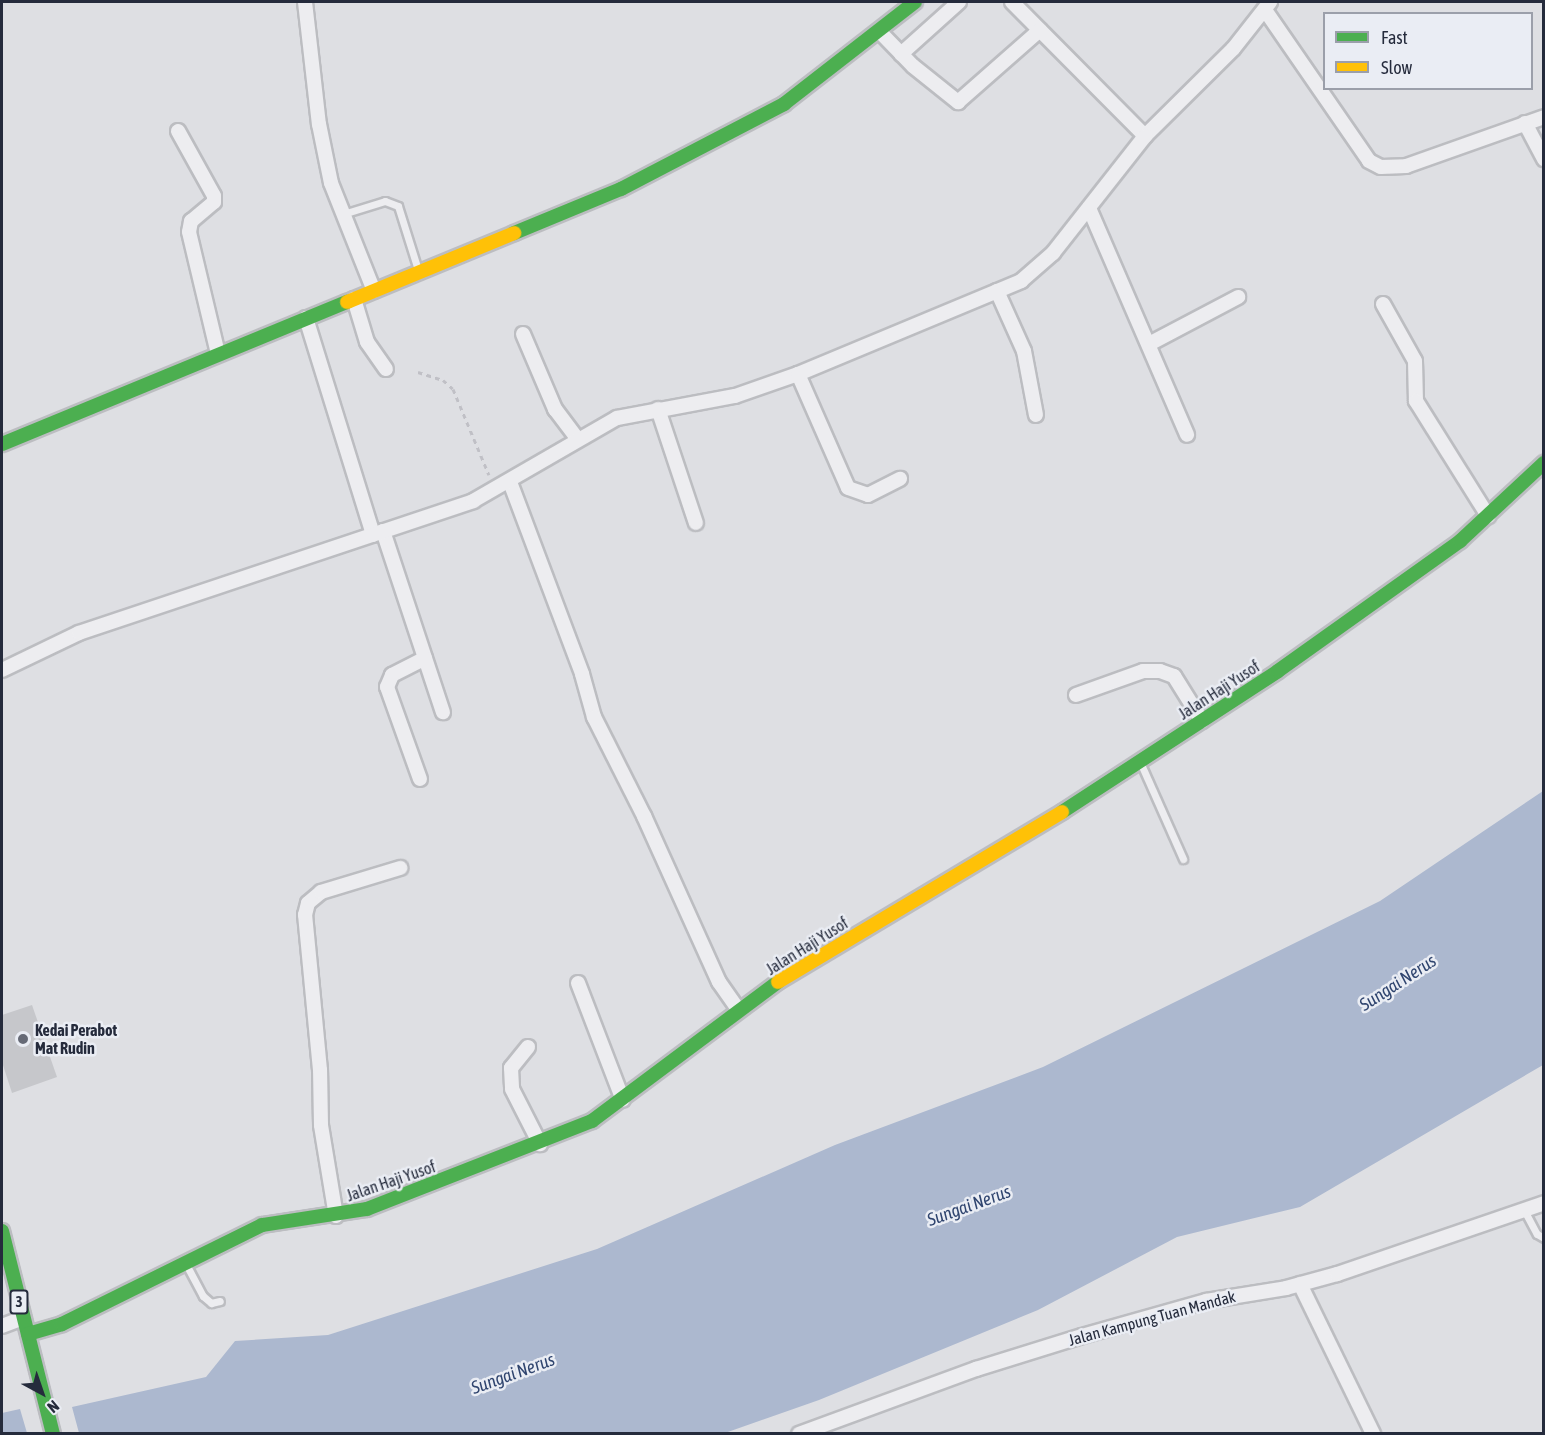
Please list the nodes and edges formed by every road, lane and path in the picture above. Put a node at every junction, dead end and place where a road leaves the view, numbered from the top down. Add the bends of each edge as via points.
1 (305, 2) edge
2 (915, 2) edge
3 (959, 2) edge
4 (1012, 2) edge
5 (1267, 5) edge
6 (1040, 30) junction
7 (880, 32) junction
8 (902, 54) junction
9 (1323, 89) edge
10 (1323, 90) edge
11 (1544, 117) edge
12 (1525, 123) junction
13 (178, 131) dead end
14 (1145, 136) junction
15 (1544, 159) edge
16 (1089, 208) junction
17 (343, 214) junction
18 (419, 273) junction
19 (374, 291) junction
20 (997, 291) junction
21 (1238, 297) dead end
22 (354, 299) junction
23 (1383, 304) dead end
24 (306, 318) junction
25 (524, 334) dead end
26 (1149, 344) junction
27 (218, 354) junction
28 (386, 369) dead end
29 (418, 372) dead end
30 (798, 374) junction
31 (658, 409) junction
32 (1036, 415) dead end
33 (1187, 435) dead end
34 (578, 439) junction
35 (2, 444) edge
36 (1544, 463) edge
37 (900, 479) dead end
38 (510, 482) junction
39 (494, 491) junction
40 (1488, 516) junction
41 (696, 523) dead end
42 (378, 533) junction
43 (425, 658) junction
44 (2, 670) edge
45 (1076, 694) dead end
46 (443, 712) dead end
47 (1202, 721) junction
48 (1140, 762) junction
49 (420, 779) dead end
50 (1184, 859) dead end
51 (400, 868) dead end
52 (578, 983) dead end
53 (738, 1009) junction
54 (528, 1047) dead end
55 (623, 1100) junction
56 (540, 1144) junction
57 (1544, 1203) edge
58 (1523, 1209) junction
59 (336, 1216) junction
60 (2, 1231) edge
61 (1544, 1238) edge
62 (185, 1264) junction
63 (1300, 1284) junction
64 (220, 1300) dead end
65 (23, 1318) junction
66 (2, 1326) edge
67 (28, 1334) junction
68 (53, 1434) edge
69 (799, 1434) edge
70 (1373, 1434) edge

1 - 17 street via 324,154
2 - 7 main road
3 - 8 street
4 - 6 street
5 - 9 street
5 - 14 street via 1233,49
6 - 8 street via 958,102
6 - 14 street
7 - 8 street
7 - 18 main road via 784,104 670,165
10 - 12 street via 1370,160 1381,167 1406,166
11 - 12 street
12 - 15 street
13 - 27 street via 214,196 214,202 191,221 189,232
14 - 16 street
16 - 20 street via 1038,270
16 - 26 street
17 - 18 lane via 385,201 398,206
17 - 19 street
18 - 19 main road
19 - 22 main road
20 - 30 street
20 - 32 street via 1024,351
21 - 26 street
22 - 24 main road
22 - 28 street via 367,342
23 - 40 street via 1415,361 1416,401
24 - 27 main road
24 - 42 street
25 - 34 street via 555,409
26 - 33 street
27 - 35 main road
29 - 39 path via 443,380 453,389 464,408
30 - 31 street via 735,396
30 - 37 street via 848,488 868,495
31 - 34 street via 617,418
31 - 41 street
34 - 38 street
36 - 40 main road, Jalan Haji Yusof
38 - 39 street
38 - 53 street via 582,674 594,717 719,982
39 - 42 street
40 - 47 main road, Jalan Haji Yusof via 1460,541
42 - 43 street
42 - 44 street via 80,633
43 - 46 street
43 - 49 street via 392,675 387,687
45 - 47 street via 1143,671 1160,670 1174,676
47 - 48 main road, Jalan Haji Yusof
48 - 50 lane
48 - 53 main road, Jalan Haji Yusof
51 - 59 street via 321,892 308,903 305,915 320,1070 321,1125
52 - 55 street
53 - 55 main road, Jalan Haji Yusof
54 - 56 street via 511,1068 513,1089
55 - 56 main road, Jalan Haji Yusof via 592,1121
56 - 59 main road, Jalan Haji Yusof via 367,1209
57 - 58 street, Jalan Kampung Tuan Mandak
58 - 61 lane via 1536,1234
58 - 63 street, Jalan Kampung Tuan Mandak
59 - 62 main road, Jalan Haji Yusof via 262,1225
60 - 65 main road, 3
62 - 64 lane via 204,1296 211,1303
62 - 67 main road, Jalan Haji Yusof via 62,1324
63 - 69 street, Jalan Kampung Tuan Mandak via 1206,1301 1082,1336 976,1369
63 - 70 street
65 - 66 street
65 - 67 main road, 3
67 - 68 main road, 3

